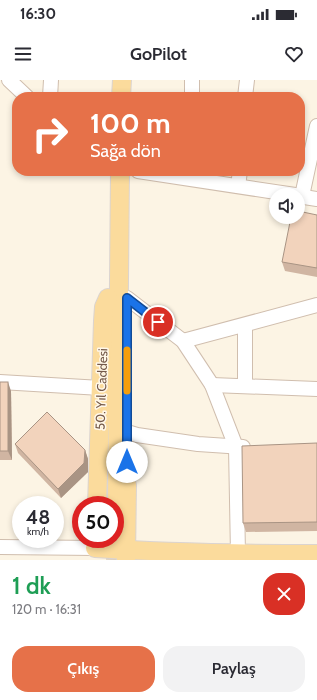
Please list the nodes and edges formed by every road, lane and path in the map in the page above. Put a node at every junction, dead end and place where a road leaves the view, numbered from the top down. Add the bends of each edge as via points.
1 (9, 80) edge
2 (51, 80) edge
3 (113, 80) edge
4 (122, 80) edge
5 (192, 80) edge
6 (247, 80) edge
7 (22, 92) edge
8 (50, 92) edge
9 (113, 92) edge
10 (121, 92) edge
11 (192, 92) edge
12 (246, 92) edge
13 (317, 126) edge
14 (305, 170) edge
15 (111, 176) edge
16 (120, 176) edge
17 (195, 176) edge
18 (239, 176) edge
19 (303, 176) edge
20 (238, 186) junction
21 (300, 188) edge
22 (269, 191) edge
23 (305, 197) edge
24 (317, 200) edge
25 (119, 274) junction
26 (108, 298) junction
27 (127, 298) junction
28 (317, 305) edge
29 (246, 326) junction
30 (183, 341) junction
31 (0, 382) edge
32 (212, 384) junction
33 (245, 386) junction
34 (101, 388) junction
35 (317, 389) edge
36 (127, 432) junction
37 (258, 446) edge
38 (236, 447) junction
39 (107, 496) tunnel mouth
40 (107, 496) tunnel mouth
41 (107, 496) tunnel mouth
42 (95, 549) edge
43 (6, 551) edge
44 (238, 554) junction
45 (317, 554) edge
46 (127, 555) edge

1 - 7 street
2 - 8 street
3 - 9 main road
4 - 10 main road
5 - 11 street
6 - 12 street
13 - 14 street
15 - 26 main road, 50. Yıl Caddesi
16 - 25 main road, 50. Yıl Caddesi
17 - 20 street
18 - 20 street
19 - 21 street
20 - 22 street
23 - 24 street
25 - 27 main road, 50. Yıl Caddesi
25 - 40 main road, 50. Yıl Caddesi
26 - 34 main road, 50. Yıl Caddesi via 104,307
26 - 39 main road, 50. Yıl Caddesi
27 - 30 street
27 - 36 main road, 50. Yıl Caddesi
28 - 29 street
29 - 30 street
29 - 33 street
30 - 32 street
31 - 34 street via 38,382
32 - 33 street
32 - 38 street
33 - 35 street
34 - 41 main road, 50. Yıl Caddesi
36 - 38 street
36 - 46 main road, 50. Yıl Caddesi
37 - 38 street
38 - 44 street
42 - 43 street
42 - 46 main road
44 - 45 main road
44 - 46 main road

